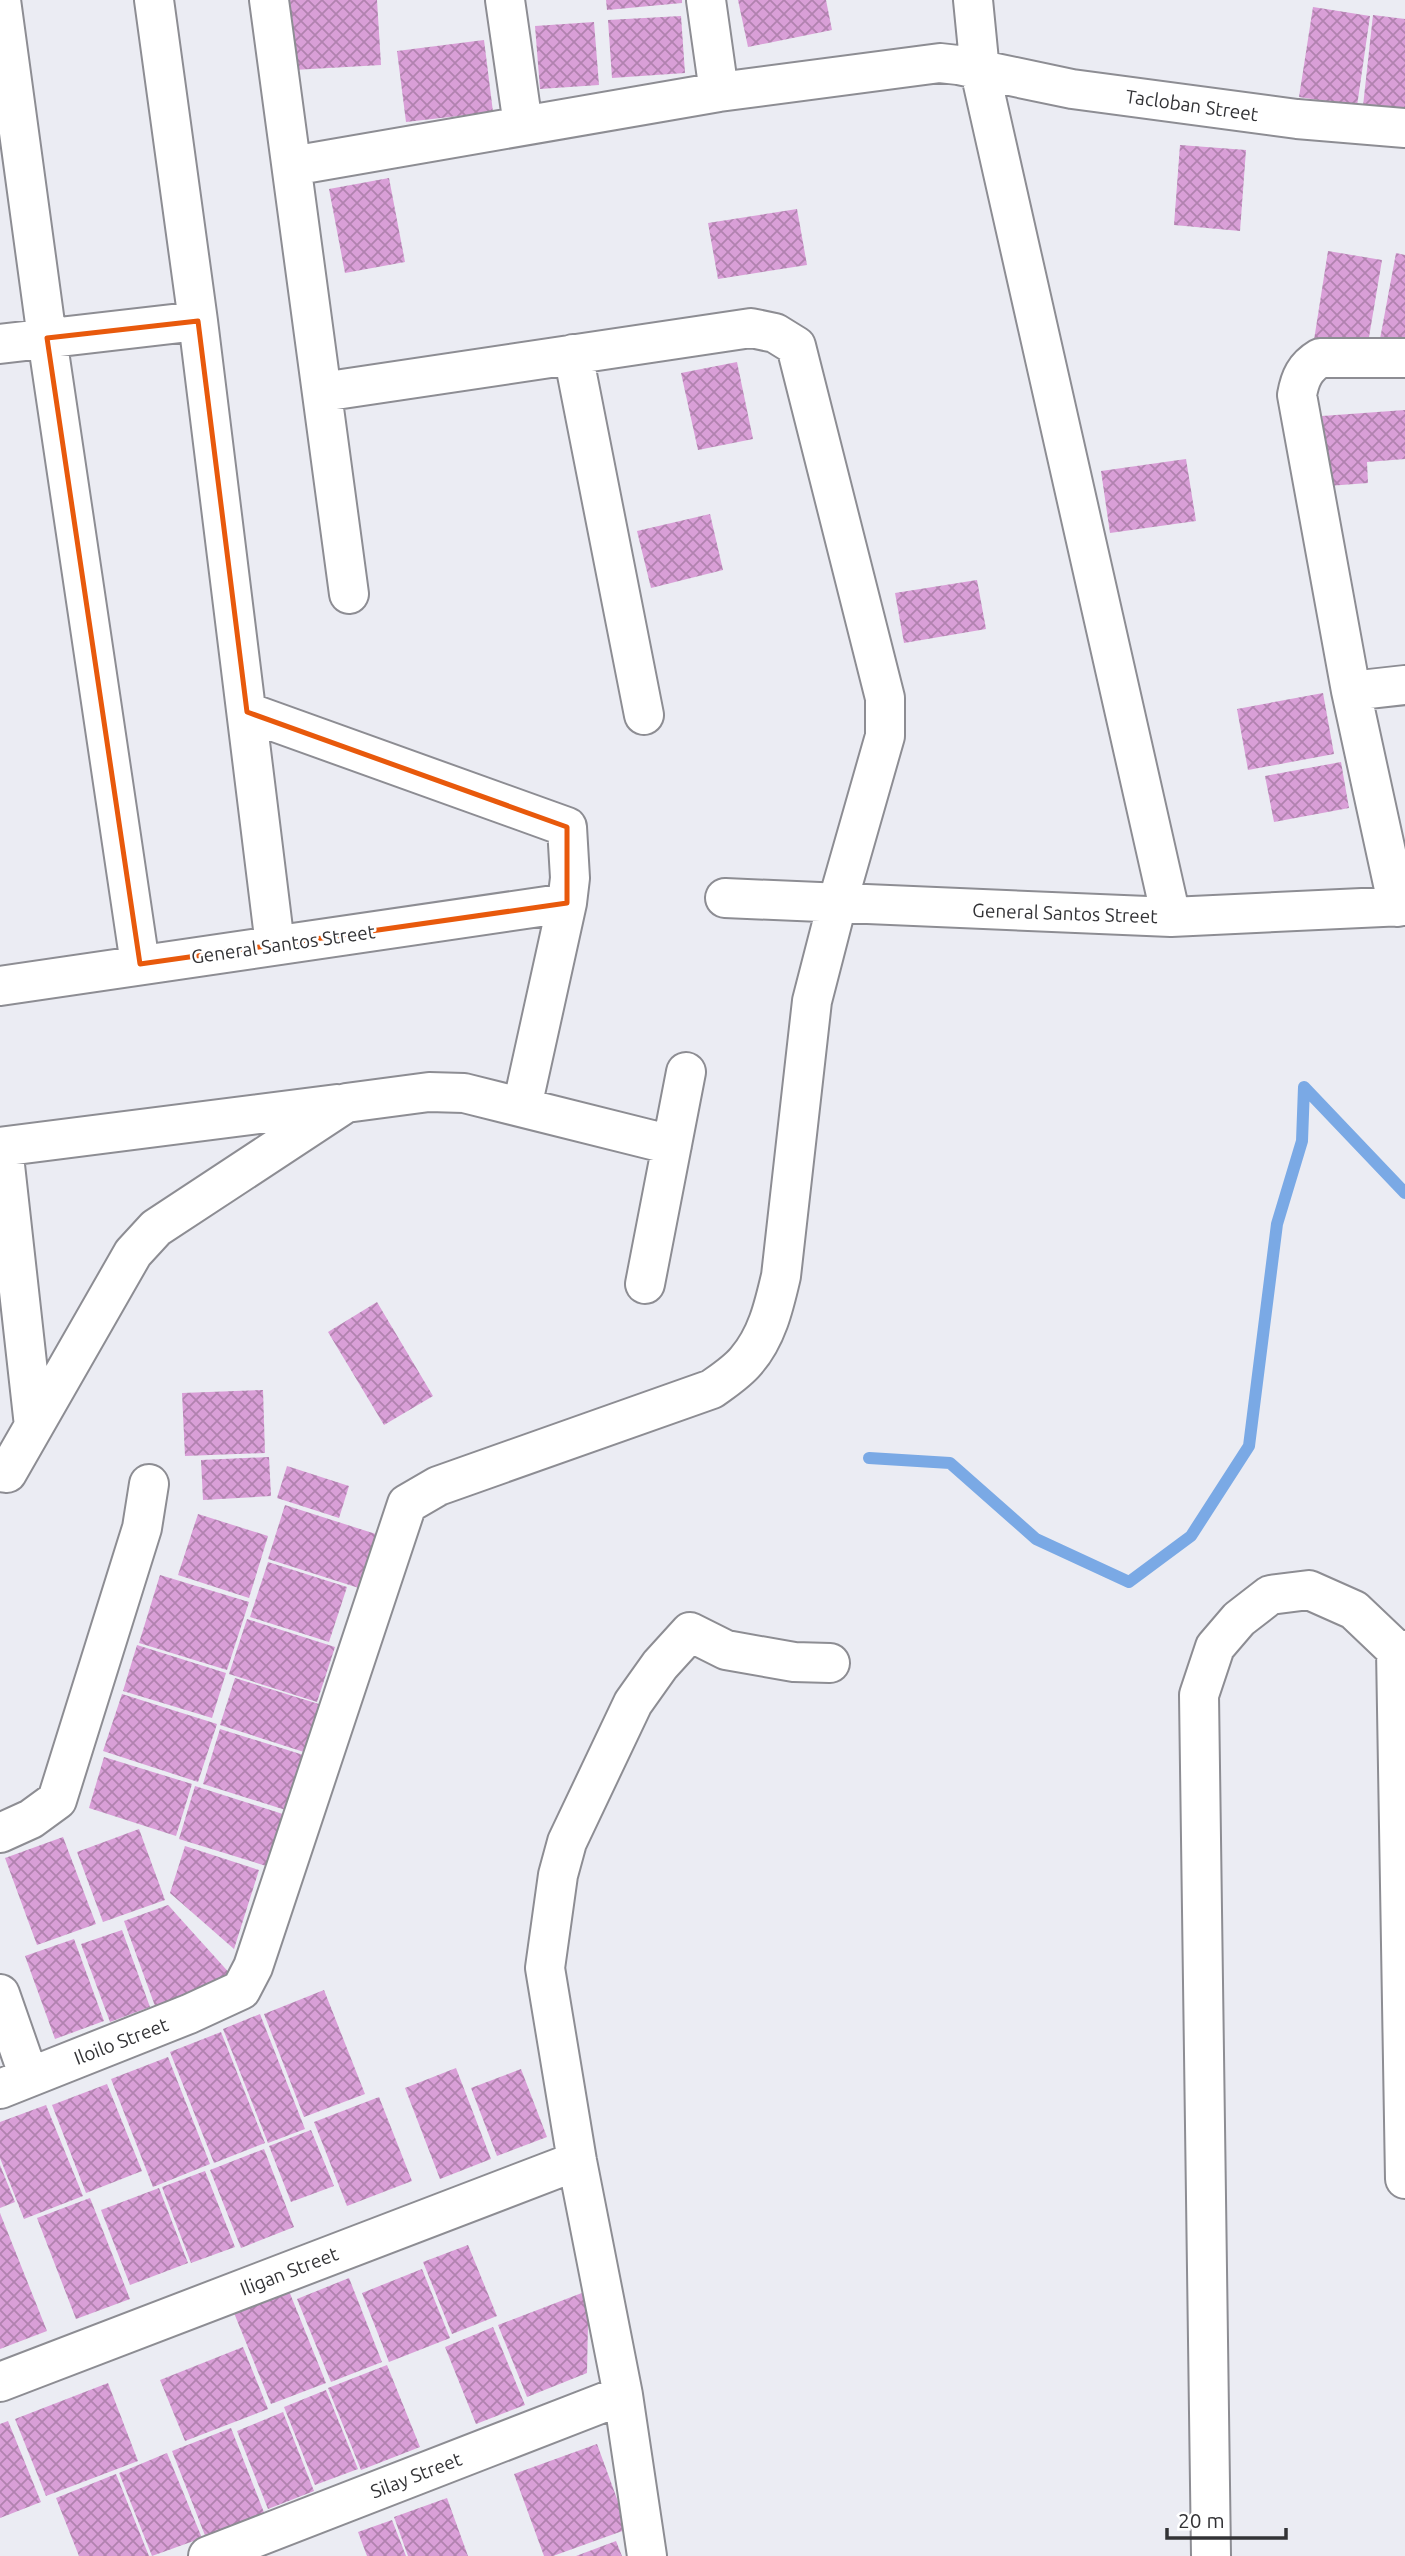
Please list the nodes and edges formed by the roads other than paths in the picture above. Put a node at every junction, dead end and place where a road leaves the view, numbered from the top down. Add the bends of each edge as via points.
1 (1, 0) edge
2 (154, 0) edge
3 (269, 0) edge
4 (505, 0) edge
5 (706, 0) edge
6 (973, 0) edge
7 (980, 71) junction
8 (719, 92) junction
9 (523, 125) junction
10 (1405, 128) edge
11 (292, 166) junction
12 (198, 321) junction
13 (47, 338) junction
14 (0, 344) edge
15 (573, 354) junction
16 (1405, 358) edge
17 (322, 392) junction
18 (349, 594) dead end
19 (1405, 685) edge
20 (1351, 691) junction
21 (247, 712) junction
22 (644, 715) dead end
23 (725, 898) dead end
24 (567, 903) junction
25 (837, 904) junction
26 (1401, 907) edge
27 (1171, 917) junction
28 (275, 945) junction
29 (140, 964) junction
30 (0, 986) edge
31 (686, 1072) dead end
32 (346, 1103) junction
33 (522, 1107) junction
34 (672, 1145) junction
35 (2, 1147) edge
36 (645, 1284) dead end
37 (34, 1426) junction
38 (0, 1472) edge
39 (149, 1485) dead end
40 (1401, 1650) edge
41 (830, 1662) dead end
42 (0, 1833) edge
43 (0, 1994) edge
44 (14, 2083) edge
45 (577, 2161) junction
46 (1405, 2179) edge
47 (0, 2382) edge
48 (623, 2395) junction
49 (208, 2556) edge
50 (647, 2556) edge
51 (1211, 2556) edge

1 - 13 street
2 - 12 street
3 - 11 street
4 - 9 street
5 - 8 street
6 - 7 street
7 - 8 street, Tacloban Street via 940,64
7 - 10 street, Tacloban Street via 1072,89 1297,119
7 - 27 street
8 - 9 street, Tacloban Street
9 - 11 street, Tacloban Street
11 - 17 street
12 - 13 street
12 - 21 street
13 - 14 street
13 - 29 street
15 - 17 street
15 - 22 street
15 - 25 street via 751,328 775,333 796,346 885,698 885,736
16 - 20 street via 1320,358 1303,373 1297,395
17 - 18 street
19 - 20 street
20 - 26 street
21 - 24 street via 567,827
21 - 28 street
23 - 25 street, General Santos Street
24 - 28 street, General Santos Street
24 - 33 street
25 - 27 street, General Santos Street
25 - 44 street, Iloilo Street via 812,1002 781,1276 762,1338 745,1363 712,1389 438,1486 407,1504 253,1968 241,1990
26 - 27 street, General Santos Street
28 - 29 street, General Santos Street
29 - 30 street, General Santos Street
31 - 34 street
32 - 33 street via 429,1092 464,1093
32 - 35 street
32 - 37 street via 156,1228 133,1253
33 - 34 street
34 - 36 street
35 - 37 street
37 - 38 street via 7,1473
39 - 42 street via 142,1528 57,1800 32,1819
40 - 46 street
40 - 51 street via 1354,1610 1309,1590 1270,1595 1239,1619 1215,1647 1199,1695
41 - 45 street via 794,1662 726,1650 690,1632 634,1703 567,1842 545,1968
43 - 44 street
45 - 47 street, Iligan Street
45 - 48 street
48 - 49 street, Silay Street
48 - 50 street

